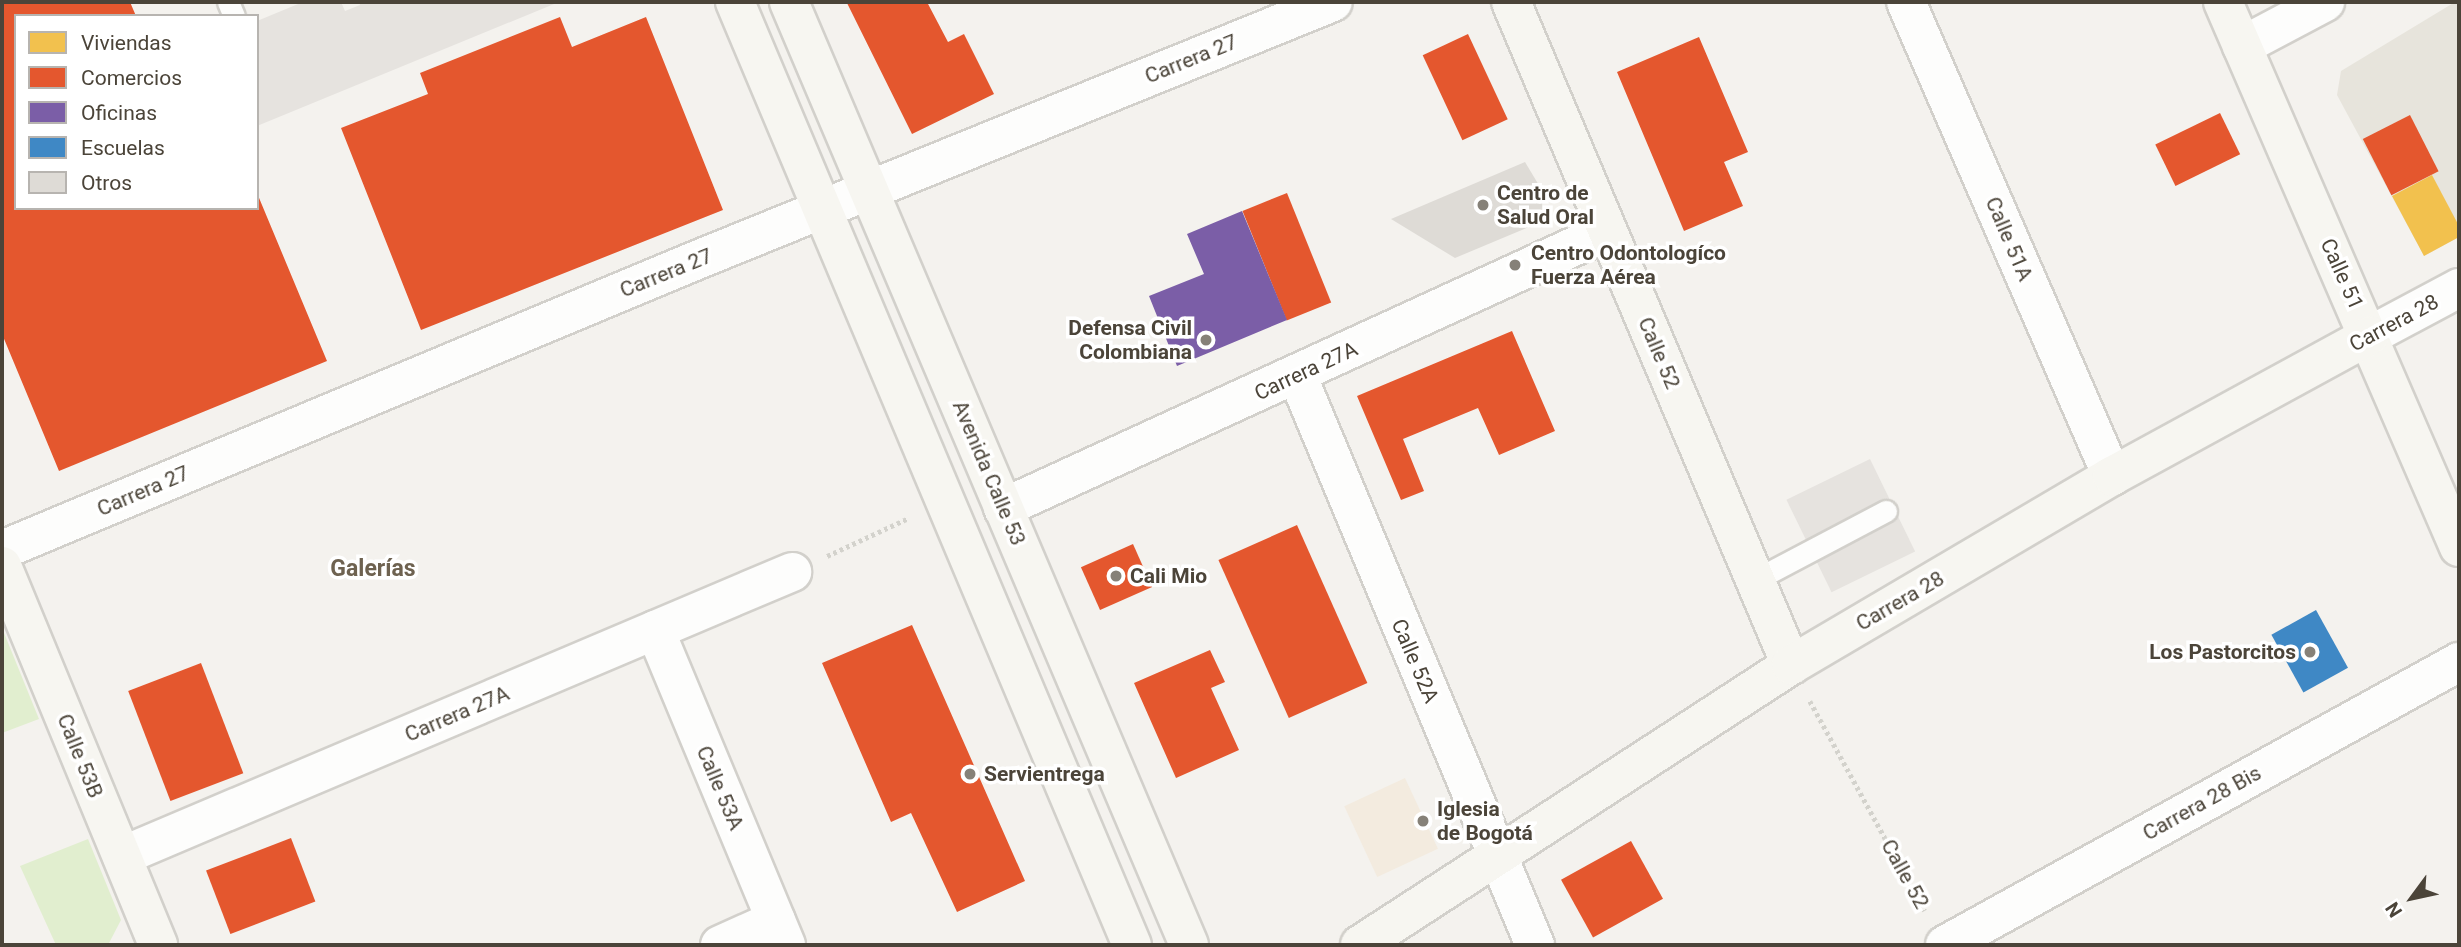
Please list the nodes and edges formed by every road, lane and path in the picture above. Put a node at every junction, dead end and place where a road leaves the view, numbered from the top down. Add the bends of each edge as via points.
1 (735, 2) edge
2 (789, 2) edge
3 (1333, 2) edge
4 (1511, 2) edge
5 (1906, 2) edge
6 (2223, 2) edge
7 (2325, 2) edge
8 (2242, 46) junction
9 (868, 190) junction
10 (822, 209) junction
11 (1608, 231) junction
12 (2459, 288) edge
13 (2369, 336) junction
14 (1297, 376) junction
15 (2112, 476) junction
16 (946, 502) junction
17 (1003, 508) junction
18 (1886, 511) dead end
19 (2459, 547) edge
20 (2, 550) edge
21 (2, 566) edge
22 (792, 572) joint
23 (1755, 580) junction
24 (655, 630) junction
25 (2459, 662) edge
26 (1798, 679) junction
27 (1496, 855) junction
28 (122, 856) junction
29 (781, 933) edge
30 (1938, 933) edge
31 (158, 945) edge
32 (720, 945) edge
33 (1132, 945) edge
34 (1189, 945) edge
35 (1360, 945) edge
36 (1535, 945) edge

1 - 10 street
2 - 9 street, Avenida Calle 53
3 - 9 street, Carrera 27
4 - 11 street, Calle 52
5 - 15 street, Calle 51A
6 - 8 street, Calle 51
7 - 8 street
8 - 13 street, Calle 51
9 - 10 street, Carrera 27
9 - 17 street, Avenida Calle 53
10 - 16 street
10 - 20 street, Carrera 27
11 - 14 street, Carrera 27A
11 - 23 street, Calle 52
12 - 13 street, Carrera 28
13 - 15 street, Carrera 28
13 - 19 street, Calle 51
14 - 17 street, Carrera 27A
14 - 27 street, Calle 52A
15 - 26 street, Carrera 28
16 - 22 path
16 - 33 street
17 - 34 street, Avenida Calle 53
18 - 23 lane
21 - 28 street, Calle 53B
22 - 24 street, Carrera 27A
23 - 26 street, Calle 52
24 - 28 street, Carrera 27A
24 - 29 street, Calle 53A
25 - 30 street, Carrera 28 Bis
26 - 27 street, Carrera 28
26 - 30 path, Calle 52
27 - 35 street, Carrera 28
27 - 36 street, Calle 52A
28 - 31 street, Calle 53B
29 - 32 street

